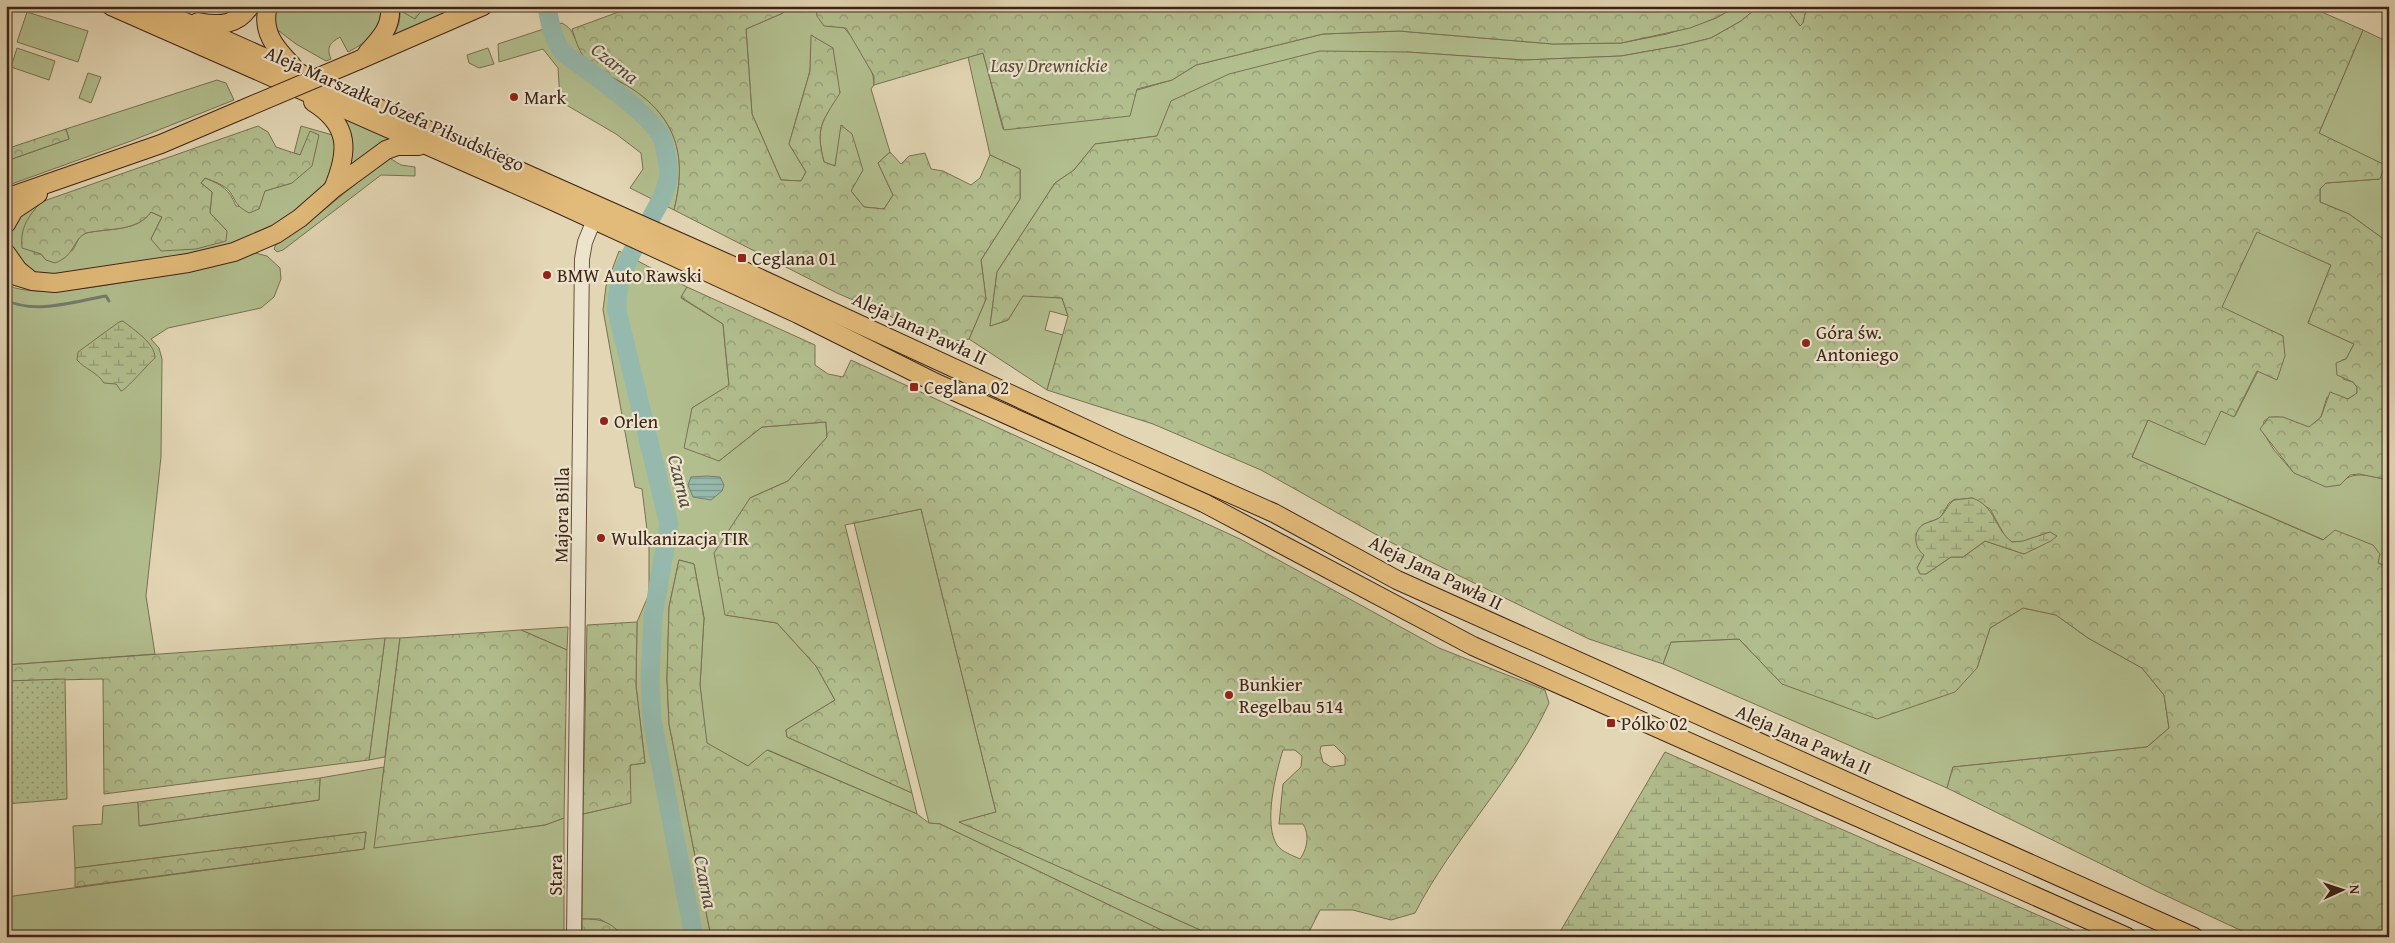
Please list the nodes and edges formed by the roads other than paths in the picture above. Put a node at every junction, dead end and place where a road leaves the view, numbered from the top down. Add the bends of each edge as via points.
1 (111, 6) edge
2 (149, 6) edge
3 (250, 6) edge
4 (268, 6) edge
5 (390, 6) edge
6 (482, 6) edge
7 (171, 16) junction
8 (359, 60) junction
9 (302, 72) junction
10 (277, 79) junction
11 (430, 147) junction
12 (60, 180) junction
13 (333, 189) junction
14 (6, 198) edge
15 (594, 220) junction
16 (6, 224) edge
17 (630, 228) junction
18 (662, 243) junction
19 (6, 253) edge
20 (6, 273) edge
21 (32, 282) junction
22 (574, 813) joint
23 (574, 937) edge
24 (2127, 937) edge
25 (2194, 937) edge

1 - 10 main road, Aleja Marszałka Józefa Piłsudskiego
2 - 7 main road, Aleja Marszałka Józefa Piłsudskiego
3 - 7 main road via 242,17 222,24
4 - 9 main road via 265,21 269,36 284,57
5 - 8 main road via 390,19 384,35
6 - 8 main road
7 - 9 main road, Aleja Marszałka Józefa Piłsudskiego
8 - 12 main road, bridge via 160,144
9 - 17 main road, Aleja Marszałka Józefa Piłsudskiego
10 - 11 main road, Aleja Marszałka Józefa Piłsudskiego
10 - 13 main road via 325,110 341,132 344,157
11 - 13 main road via 408,144 386,150
11 - 15 main road, Aleja Marszałka Józefa Piłsudskiego
12 - 14 main road
12 - 16 main road via 14,210
13 - 21 main road via 288,227 234,252 188,263 68,282
15 - 17 main road, Aleja Marszałka Józefa Piłsudskiego
15 - 22 street, Majora Billa via 582,259 582,458
17 - 18 main road, Aleja Marszałka Józefa Piłsudskiego
18 - 24 main road, Aleja Jana Pawła II via 947,388 1218,510 1473,646
18 - 25 main road, Aleja Jana Pawła II via 1274,513 1397,580
19 - 21 main road
20 - 21 main road
22 - 23 street, Stara

